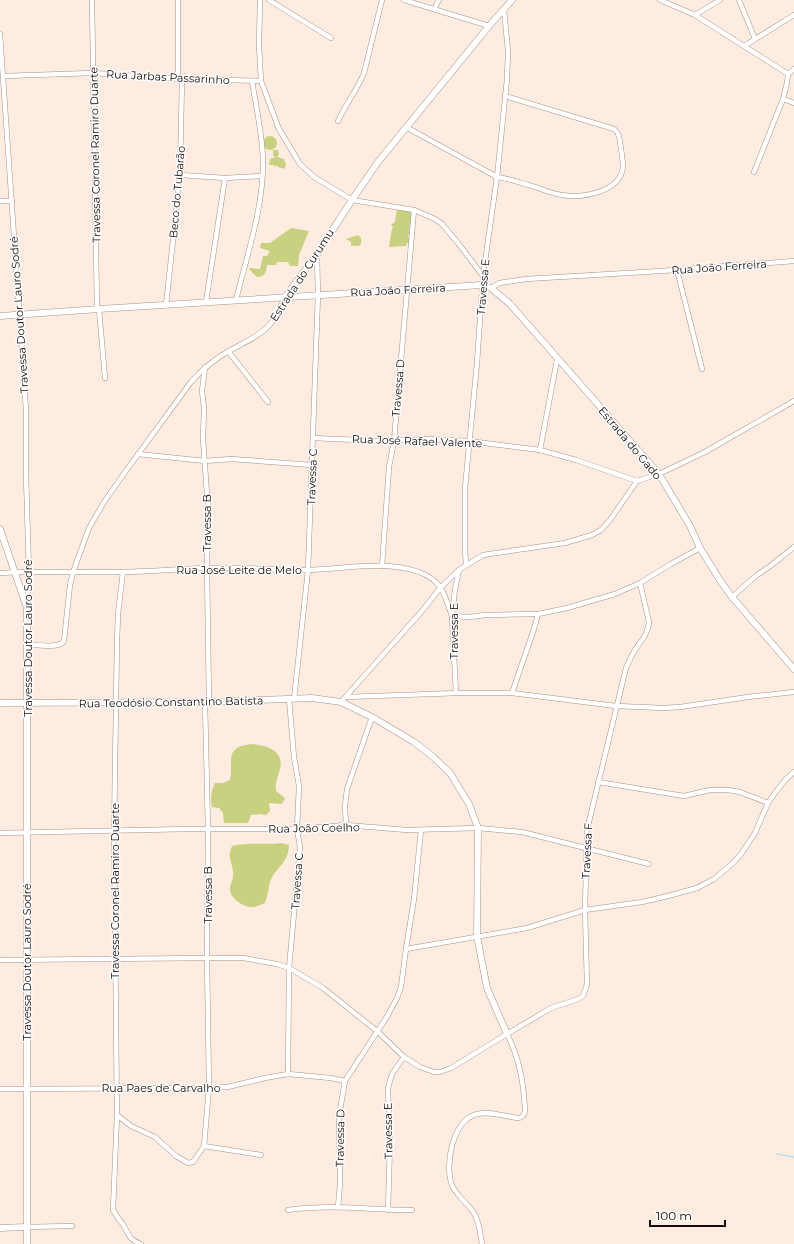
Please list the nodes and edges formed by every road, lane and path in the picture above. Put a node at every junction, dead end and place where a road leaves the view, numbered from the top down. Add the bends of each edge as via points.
1 (92, 0) edge
2 (178, 0) edge
3 (260, 0) edge
4 (268, 0) edge
5 (382, 0) edge
6 (404, 0) edge
7 (439, 0) edge
8 (512, 0) edge
9 (660, 0) edge
10 (720, 0) edge
11 (739, 0) edge
12 (434, 9) junction
13 (504, 10) junction
14 (695, 15) junction
15 (794, 15) edge
16 (490, 26) junction
17 (0, 34) edge
18 (331, 38) dead end
19 (755, 39) junction
20 (744, 46) junction
21 (1, 60) edge
22 (794, 69) edge
23 (93, 73) junction
24 (788, 74) junction
25 (3, 76) junction
26 (180, 79) junction
27 (252, 81) junction
28 (261, 81) junction
29 (505, 96) junction
30 (783, 99) junction
31 (794, 103) edge
32 (338, 121) dead end
33 (406, 127) junction
34 (754, 172) dead end
35 (180, 175) junction
36 (262, 176) junction
37 (497, 177) junction
38 (225, 178) junction
39 (0, 200) edge
40 (352, 200) junction
41 (12, 201) junction
42 (414, 210) junction
43 (317, 254) junction
44 (794, 261) edge
45 (677, 270) junction
46 (483, 276) junction
47 (482, 285) junction
48 (491, 288) junction
49 (406, 290) junction
50 (318, 295) junction
51 (285, 297) junction
52 (236, 300) junction
53 (206, 302) junction
54 (166, 305) junction
55 (98, 309) junction
56 (20, 315) junction
57 (0, 316) edge
58 (228, 351) junction
59 (557, 360) junction
60 (205, 367) junction
61 (702, 369) dead end
62 (105, 378) dead end
63 (794, 401) edge
64 (268, 402) dead end
65 (313, 438) junction
66 (394, 441) junction
67 (469, 441) junction
68 (540, 450) junction
69 (138, 454) junction
70 (205, 461) junction
71 (312, 465) junction
72 (659, 474) junction
73 (636, 481) junction
74 (0, 529) edge
75 (794, 547) edge
76 (700, 548) junction
77 (466, 565) junction
78 (382, 566) junction
79 (207, 568) junction
80 (308, 570) junction
81 (459, 570) junction
82 (15, 572) junction
83 (29, 572) junction
84 (73, 572) junction
85 (123, 572) junction
86 (0, 573) edge
87 (640, 583) junction
88 (441, 587) junction
89 (732, 597) junction
90 (27, 608) junction
91 (538, 614) junction
92 (452, 616) junction
93 (27, 644) junction
94 (794, 669) edge
95 (794, 692) edge
96 (456, 693) junction
97 (512, 693) junction
98 (346, 697) junction
99 (292, 699) junction
100 (207, 702) junction
101 (341, 702) junction
102 (0, 704) edge
103 (27, 704) junction
104 (116, 704) junction
105 (616, 706) junction
106 (372, 717) junction
107 (794, 772) edge
108 (598, 782) junction
109 (768, 803) junction
110 (346, 825) junction
111 (478, 828) junction
112 (208, 829) junction
113 (297, 829) junction
114 (421, 830) junction
115 (114, 831) junction
116 (0, 833) edge
117 (27, 833) junction
118 (586, 848) junction
119 (648, 864) dead end
120 (585, 910) junction
121 (478, 936) junction
122 (406, 949) junction
123 (207, 958) junction
124 (27, 959) junction
125 (115, 959) junction
126 (0, 960) edge
127 (289, 968) junction
128 (377, 1031) junction
129 (507, 1034) junction
130 (404, 1057) junction
131 (288, 1074) junction
132 (345, 1081) junction
133 (27, 1088) junction
134 (116, 1088) junction
135 (209, 1088) junction
136 (0, 1089) edge
137 (117, 1115) junction
138 (204, 1146) junction
139 (261, 1155) dead end
140 (338, 1207) junction
141 (288, 1210) dead end
142 (388, 1210) junction
143 (412, 1210) dead end
144 (72, 1226) dead end
145 (26, 1227) junction
146 (0, 1228) edge
147 (26, 1244) edge
148 (142, 1244) edge
149 (482, 1244) edge

1 - 23 street, Travessa Coronel Ramiro Duarte
2 - 26 street, Beco do Tubarão
3 - 28 street
4 - 18 street
5 - 32 street via 364,73
6 - 12 street
7 - 12 street
8 - 13 street, Estrada do Curumu
9 - 14 street
10 - 14 street
11 - 19 street
12 - 16 street
13 - 16 street, Estrada do Curumu
13 - 29 street, Travessa E via 508,51
14 - 20 street
15 - 19 street
16 - 33 street, Estrada do Curumu
17 - 21 street, Travessa Doutor Lauro Sodré
19 - 20 street
20 - 24 street
21 - 25 street, Travessa Doutor Lauro Sodré
22 - 24 street
23 - 25 street, Rua Jarbas Passarinho
23 - 26 street, Rua Jarbas Passarinho
23 - 55 street, Travessa Coronel Ramiro Duarte
24 - 30 street
25 - 41 street, Travessa Doutor Lauro Sodré
26 - 27 street, Rua Jarbas Passarinho
26 - 35 street, Beco do Tubarão
27 - 28 street, Rua Jarbas Passarinho
27 - 36 street via 262,147
28 - 40 street via 279,129 300,164 314,177
29 - 37 street, Travessa E
29 - 37 street via 614,129 618,134 623,168 618,179 602,192 562,195
30 - 31 street
30 - 34 street
33 - 37 street
33 - 40 street, Estrada do Curumu
35 - 38 street
35 - 54 street, Beco do Tubarão
36 - 38 street
36 - 52 street via 254,231
37 - 46 street, Travessa E
38 - 53 street
39 - 41 street
40 - 42 street
40 - 43 street, Estrada do Curumu
41 - 56 street, Travessa Doutor Lauro Sodré
42 - 46 street via 442,224
42 - 49 street, Travessa D
43 - 50 street, Travessa C
43 - 51 street, Estrada do Curumu
44 - 45 street, Rua João Ferreira
45 - 48 street, Rua João Ferreira via 526,279 499,283
45 - 61 street
46 - 47 street, Travessa E
47 - 48 street, Rua João Ferreira
47 - 49 street, Rua João Ferreira
47 - 67 street, Travessa E
48 - 59 street, Estrada do Gado via 514,308
49 - 50 street, Rua João Ferreira
49 - 66 street, Travessa D
50 - 51 street, Rua João Ferreira
50 - 65 street, Travessa C
51 - 52 street, Rua João Ferreira
51 - 58 street, Estrada do Curumu via 268,326
52 - 53 street, Rua João Ferreira
53 - 54 street, Rua João Ferreira
54 - 55 street, Rua João Ferreira
55 - 56 street, Rua João Ferreira
55 - 62 street, Travessa Coronel Ramiro Duarte
56 - 57 street, Rua João Ferreira
56 - 83 street, Travessa Doutor Lauro Sodré via 26,410
58 - 60 street, Estrada do Curumu
58 - 64 street
59 - 68 street
59 - 72 street, Estrada do Gado
60 - 69 street, Estrada do Curumu via 182,393
60 - 70 street, Travessa B via 202,392
63 - 72 street via 705,452
65 - 66 street, Rua José Rafael Valente
65 - 71 street, Travessa C
66 - 67 street, Rua José Rafael Valente
66 - 78 street, Travessa D via 389,467
67 - 68 street, Rua José Rafael Valente
67 - 77 street, Travessa E via 465,488
68 - 73 street, Rua José Rafael Valente
69 - 70 street
69 - 84 street, Estrada do Curumu via 97,513
70 - 71 street via 231,459
70 - 79 street, Travessa B via 208,508
71 - 80 street, Travessa C
72 - 73 street
72 - 76 street, Estrada do Gado
73 - 77 street via 610,520 592,535 565,543 483,555
74 - 82 street
75 - 89 street
76 - 87 street
76 - 89 street, Estrada do Gado
77 - 81 street
78 - 80 street, Rua José Leite de Melo
78 - 88 street, Rua José Leite de Melo via 419,572 433,579
79 - 80 street, Rua José Leite de Melo
79 - 85 street, Rua José Leite de Melo
79 - 100 street, Travessa B
80 - 99 street, Travessa C
81 - 88 street
81 - 92 street, Travessa E
82 - 83 street, Rua José Leite de Melo
82 - 86 street, Rua José Leite de Melo
82 - 90 street
83 - 84 street, Rua José Leite de Melo
83 - 90 street, Travessa Doutor Lauro Sodré
84 - 85 street, Rua José Leite de Melo
84 - 93 street, Estrada do Curumu via 64,641 56,646
85 - 104 street, Travessa Coronel Ramiro Duarte via 118,621
87 - 91 street via 599,599
87 - 105 street, Travessa F via 649,622 648,628 626,668
88 - 92 street
88 - 98 street
89 - 94 street, Estrada do Gado
90 - 93 street, Travessa Doutor Lauro Sodré
91 - 92 street
91 - 97 street
92 - 96 street, Travessa E
93 - 103 street, Travessa Doutor Lauro Sodré
95 - 105 street via 748,696 680,707
96 - 97 street
96 - 98 street
97 - 105 street
98 - 101 street
99 - 100 street, Rua Teodósio Constantino Batista
99 - 101 street, Rua Teodósio Constantino Batista via 312,698
99 - 113 street, Travessa C via 294,757 299,786
100 - 104 street, Rua Teodósio Constantino Batista
100 - 112 street, Travessa B
101 - 106 street, Rua Teodósio Constantino Batista
102 - 103 street, Rua Teodósio Constantino Batista
103 - 104 street, Rua Teodósio Constantino Batista
103 - 117 street, Travessa Doutor Lauro Sodré
104 - 115 street, Travessa Coronel Ramiro Duarte
105 - 108 street, Travessa F
106 - 110 street via 347,790
106 - 111 street, Rua Teodósio Constantino Batista via 414,742 450,774 469,804
107 - 109 street
108 - 109 street via 684,796 710,790 728,790
108 - 118 street, Travessa F via 586,830
109 - 120 street via 747,846 733,863 709,881 696,888 668,896
110 - 113 street, Rua João Coelho
110 - 114 street, Rua João Coelho
111 - 114 street, Rua João Coelho
111 - 118 street, Rua João Coelho via 522,832
111 - 121 street
112 - 113 street, Rua João Coelho
112 - 115 street, Rua João Coelho
112 - 123 street, Travessa B
113 - 127 street, Travessa C via 300,847
114 - 122 street, Travessa D
115 - 117 street, Rua João Coelho
115 - 125 street, Travessa Coronel Ramiro Duarte
116 - 117 street, Rua João Coelho
117 - 124 street, Travessa Doutor Lauro Sodré
118 - 119 street, Rua João Coelho
118 - 120 street, Travessa F
120 - 121 street via 527,928
120 - 129 street, Travessa F via 587,984 583,996 551,1008
121 - 122 street
121 - 129 street via 487,988
122 - 128 street, Travessa D via 398,998
123 - 125 street
123 - 127 street via 264,960
123 - 135 street, Travessa B
124 - 125 street
124 - 126 street
124 - 133 street, Travessa Doutor Lauro Sodré
125 - 134 street, Travessa Coronel Ramiro Duarte
127 - 128 street via 323,988
127 - 131 street, Travessa C
128 - 130 street
128 - 132 street, Travessa D
129 - 130 street via 440,1072 428,1071
129 - 149 street via 513,1046 523,1086 524,1115 517,1118 496,1113 470,1116 459,1128 449,1156 448,1170 451,1183 473,1212
130 - 142 street, Travessa E via 392,1074 388,1088
131 - 132 street, Rua Paes de Carvalho
131 - 135 street, Rua Paes de Carvalho via 228,1087
132 - 140 street, Travessa D via 339,1116
133 - 134 street, Rua Paes de Carvalho
133 - 136 street, Rua Paes de Carvalho
133 - 145 street, Travessa Doutor Lauro Sodré
134 - 135 street, Rua Paes de Carvalho
134 - 137 street, Travessa Coronel Ramiro Duarte
135 - 138 street, Travessa B
137 - 138 street via 131,1126 155,1137 188,1163 193,1162
137 - 148 street, Travessa Coronel Ramiro Duarte via 113,1210 126,1234
138 - 139 street
140 - 141 street
140 - 142 street
142 - 143 street
144 - 145 street
145 - 146 street
145 - 147 street, Travessa Doutor Lauro Sodré

